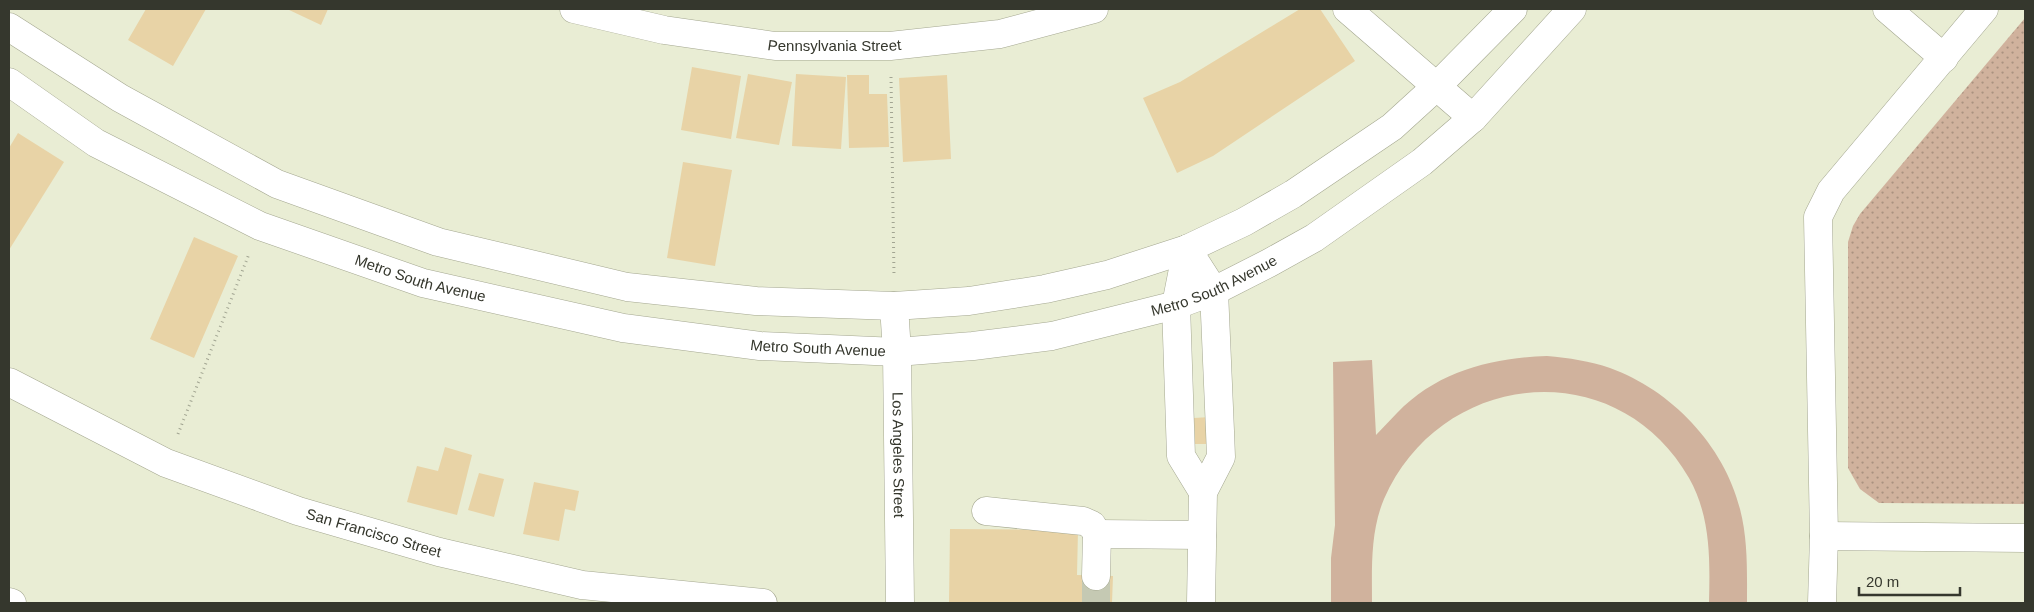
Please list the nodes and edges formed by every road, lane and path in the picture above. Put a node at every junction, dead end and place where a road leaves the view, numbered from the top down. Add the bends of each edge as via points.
1 (574, 9) edge
2 (1094, 9) edge
3 (1347, 9) edge
4 (1513, 9) edge
5 (1572, 9) edge
6 (1887, 9) edge
7 (1984, 9) edge
8 (9, 27) edge
9 (890, 46) junction
10 (1944, 58) junction
11 (9, 82) edge
12 (1437, 86) junction
13 (1473, 118) junction
14 (260, 226) junction
15 (1187, 248) junction
16 (1214, 291) junction
17 (1176, 305) junction
18 (894, 306) junction
19 (897, 352) junction
20 (9, 382) edge
21 (166, 463) junction
22 (1203, 492) junction
23 (986, 511) dead end
24 (1096, 534) junction
25 (1202, 535) junction
26 (1824, 536) junction
27 (2025, 538) edge
28 (1096, 576) tunnel mouth
29 (763, 603) edge
30 (900, 603) edge
31 (1201, 603) edge
32 (1822, 603) edge

1 - 9 street, Pennsylvania Street via 664,30 775,46
2 - 9 street, Pennsylvania Street via 1000,34
3 - 12 street
4 - 12 street
5 - 13 street, Metro South Avenue
6 - 10 street
7 - 10 street
8 - 18 street via 120,98 277,184 438,242 627,287 756,301
9 - 18 path
10 - 26 street via 1831,191 1818,217
11 - 14 street, Metro South Avenue via 96,143
12 - 13 street
12 - 15 street via 1392,127 1338,165 1244,222
13 - 16 street, Metro South Avenue via 1422,162 1314,238
14 - 19 street, Metro South Avenue via 423,284 623,328 760,346
14 - 21 path
15 - 16 street
15 - 17 street
15 - 18 street via 1107,275 1045,289 969,301
16 - 17 street, Metro South Avenue
16 - 22 street via 1221,456
17 - 19 street, Metro South Avenue via 1052,336
17 - 22 street via 1181,456
18 - 19 street, Los Angeles Street
19 - 30 street, Los Angeles Street
20 - 21 street, San Francisco Street
21 - 29 street, San Francisco Street via 298,512 449,555 582,585
22 - 25 street
23 - 24 street via 1083,521 1092,526
24 - 25 street
24 - 28 street
25 - 31 street
26 - 27 street
26 - 32 street

